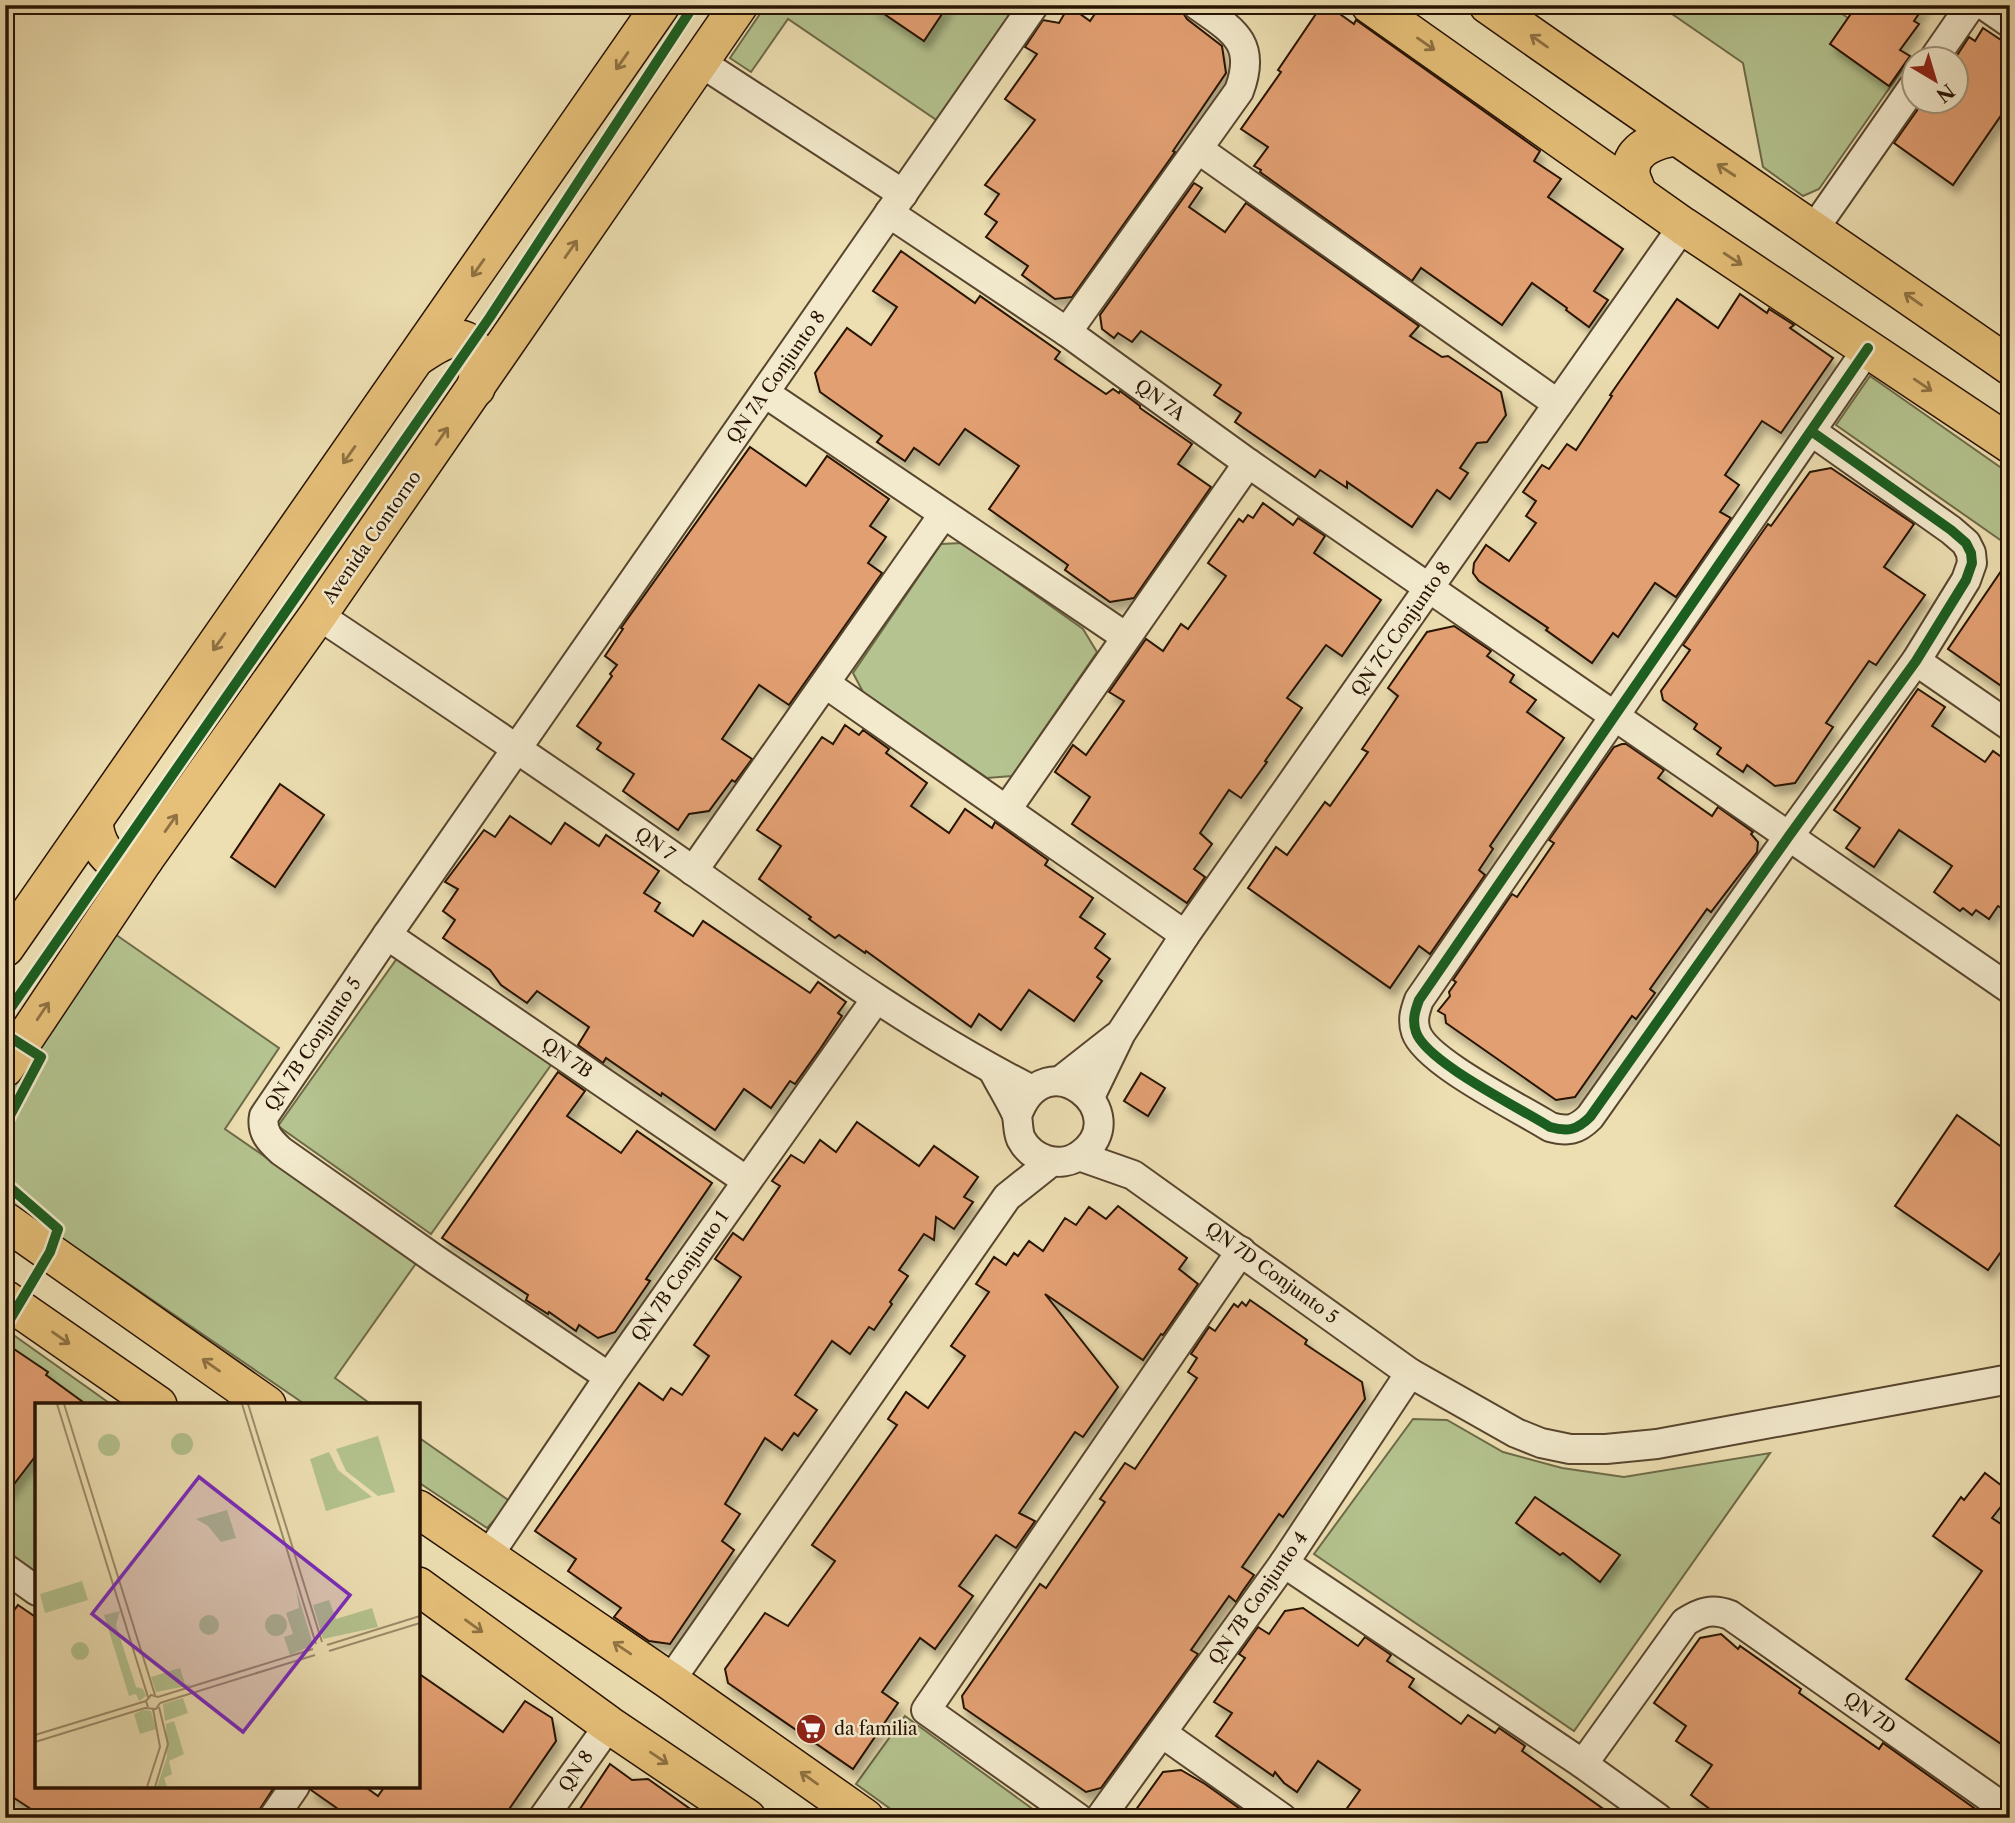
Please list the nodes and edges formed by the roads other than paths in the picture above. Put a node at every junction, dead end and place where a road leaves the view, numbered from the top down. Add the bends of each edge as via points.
1 (661, 5) edge
2 (739, 5) edge
3 (1034, 5) edge
4 (1197, 5) edge
5 (1370, 5) edge
6 (1488, 5) edge
7 (1971, 5) edge
8 (1984, 5) edge
9 (2010, 23) edge
10 (1943, 46) edge
11 (700, 62) junction
12 (1899, 107) edge
13 (1676, 137) junction
14 (1198, 149) junction
15 (1638, 194) junction
16 (896, 203) junction
17 (1683, 226) junction
18 (1814, 229) junction
19 (1066, 332) junction
20 (1868, 348) junction
21 (416, 358) junction
22 (2010, 366) edge
23 (476, 388) junction
24 (765, 393) junction
25 (1558, 404) junction
26 (1811, 431) junction
27 (2010, 444) edge
28 (1248, 463) junction
29 (943, 514) junction
30 (1430, 587) junction
31 (318, 615) junction
32 (1126, 636) junction
33 (1916, 661) junction
34 (826, 684) junction
35 (1614, 717) junction
36 (2010, 726) edge
37 (517, 748) junction
38 (1007, 809) junction
39 (94, 821) junction
40 (1789, 835) junction
41 (144, 860) junction
42 (693, 871) junction
43 (387, 935) junction
44 (1185, 935) junction
45 (5, 948) edge
46 (2010, 989) edge
47 (876, 999) junction
48 (1121, 1033) junction
49 (5, 1068) edge
50 (993, 1070) junction
51 (1060, 1081) junction
52 (1032, 1090) junction
53 (1090, 1097) junction
54 (1020, 1128) junction
55 (1098, 1130) junction
56 (1079, 1156) junction
57 (1051, 1162) junction
58 (1133, 1175) junction
59 (747, 1181) junction
60 (1007, 1197) junction
61 (5, 1221) edge
62 (1241, 1251) junction
63 (5, 1299) edge
64 (1410, 1373) junction
65 (609, 1377) junction
66 (2010, 1379) edge
67 (155, 1403) edge
68 (264, 1403) edge
69 (420, 1510) edge
70 (488, 1556) junction
71 (1284, 1563) junction
72 (5, 1568) edge
73 (35, 1590) edge
74 (423, 1599) edge
75 (670, 1681) junction
76 (608, 1725) junction
77 (1162, 1733) junction
78 (1583, 1764) junction
79 (294, 1788) edge
80 (2010, 1812) edge
81 (273, 1818) edge
82 (543, 1818) edge
83 (747, 1818) edge
84 (864, 1818) edge
85 (1078, 1818) edge
86 (1100, 1818) edge
87 (1282, 1818) edge
88 (1658, 1818) edge

1 -> 21 main road
2 - 11 main road, Avenida Contorno
3 - 16 street, QN 7A Conjunto 8
4 - 14 street via 1231,28 1242,42 1246,72
5 -> 15 main road
13 -> 6 main road
7 - 10 street
8 - 9 street
11 - 16 street, QN 7A
23 -> 11 main road, Avenida Contorno
12 - 18 street
13 - 15 main road via 1646,146 1633,162 1631,173
18 -> 13 main road
14 - 19 street
14 - 25 street
15 - 17 main road
16 - 19 street, QN 7A
16 - 24 street, QN 7A Conjunto 8
17 -> 20 main road
17 - 25 street, QN 7C Conjunto 8
22 -> 18 main road
19 - 28 street, QN 7A
20 - 26 street
20 -> 27 main road
21 - 23 main road via 443,339 458,338 470,345 480,360
21 -> 39 main road
31 -> 23 main road, Avenida Contorno
24 - 29 street
24 - 37 street, QN 7A Conjunto 8
25 - 30 street, QN 7C Conjunto 8
26 - 33 street via 1951,530 1971,553 1966,580
26 - 35 street
28 - 30 street, QN 7A
28 - 32 street
29 - 32 street
29 - 34 street
30 - 35 street, QN 7A
30 - 44 street, QN 7C Conjunto 8
31 - 37 street, QN 7
41 -> 31 main road, Avenida Contorno
32 - 38 street
33 - 36 street
33 - 40 street
34 - 38 street
34 - 42 street
35 - 40 street, QN 7A
35 - 40 street via 1419,1000 1413,1017 1416,1034 1444,1063 1549,1127 1566,1132 1580,1127
37 - 42 street, QN 7
37 - 43 street, QN 7B Conjunto 5
38 - 44 street
39 - 41 main road via 97,840 106,853 128,864
39 - 45 main road
40 - 46 street, QN 7A
49 -> 41 main road, Avenida Contorno
42 - 47 street, QN 7
43 - 59 street, QN 7B
43 - 65 street, QN 7B Conjunto 5 via 264,1116 266,1134 281,1151
44 - 48 street, QN 7C Conjunto 8
47 - 50 street, QN 7
47 - 59 street, QN 7B Conjunto 1
48 - 51 street, QN 7C Conjunto 8
48 - 53 street, QN 7C Conjunto 8
50 - 52 street, QN 7
50 - 54 street
51 - 52 street
51 - 53 street via 1077,1086
52 - 54 street via 1022,1102
53 - 55 street via 1098,1112
54 - 57 street via 1034,1155
54 - 60 street
55 - 56 street
55 - 58 street, QN 7D Conjunto 5
56 - 57 street
56 - 58 street, QN 7D Conjunto 5
57 - 60 street
58 - 62 street, QN 7D Conjunto 5
59 - 65 street, QN 7B Conjunto 1
60 - 75 street
68 -> 61 main road
62 - 64 street, QN 7D Conjunto 5
62 - 85 street via 926,1710
63 -> 67 main road
64 - 66 street, QN 7D Conjunto 5 via 1541,1443 1606,1449 1657,1444
64 - 71 street, QN 7B Conjunto 4
65 - 70 street, QN 7B Conjunto 1
69 - 70 main road
75 -> 70 main road
71 - 77 street, QN 7B Conjunto 4
71 - 78 street
72 - 73 street
74 -> 76 main road
84 -> 75 main road
76 - 82 street, QN 8
76 -> 83 main road
77 - 86 street, QN 7B Conjunto 4
77 - 87 street
78 - 80 street, QN 7D via 1685,1622 1709,1611 1730,1615
78 - 88 street
79 - 81 street

